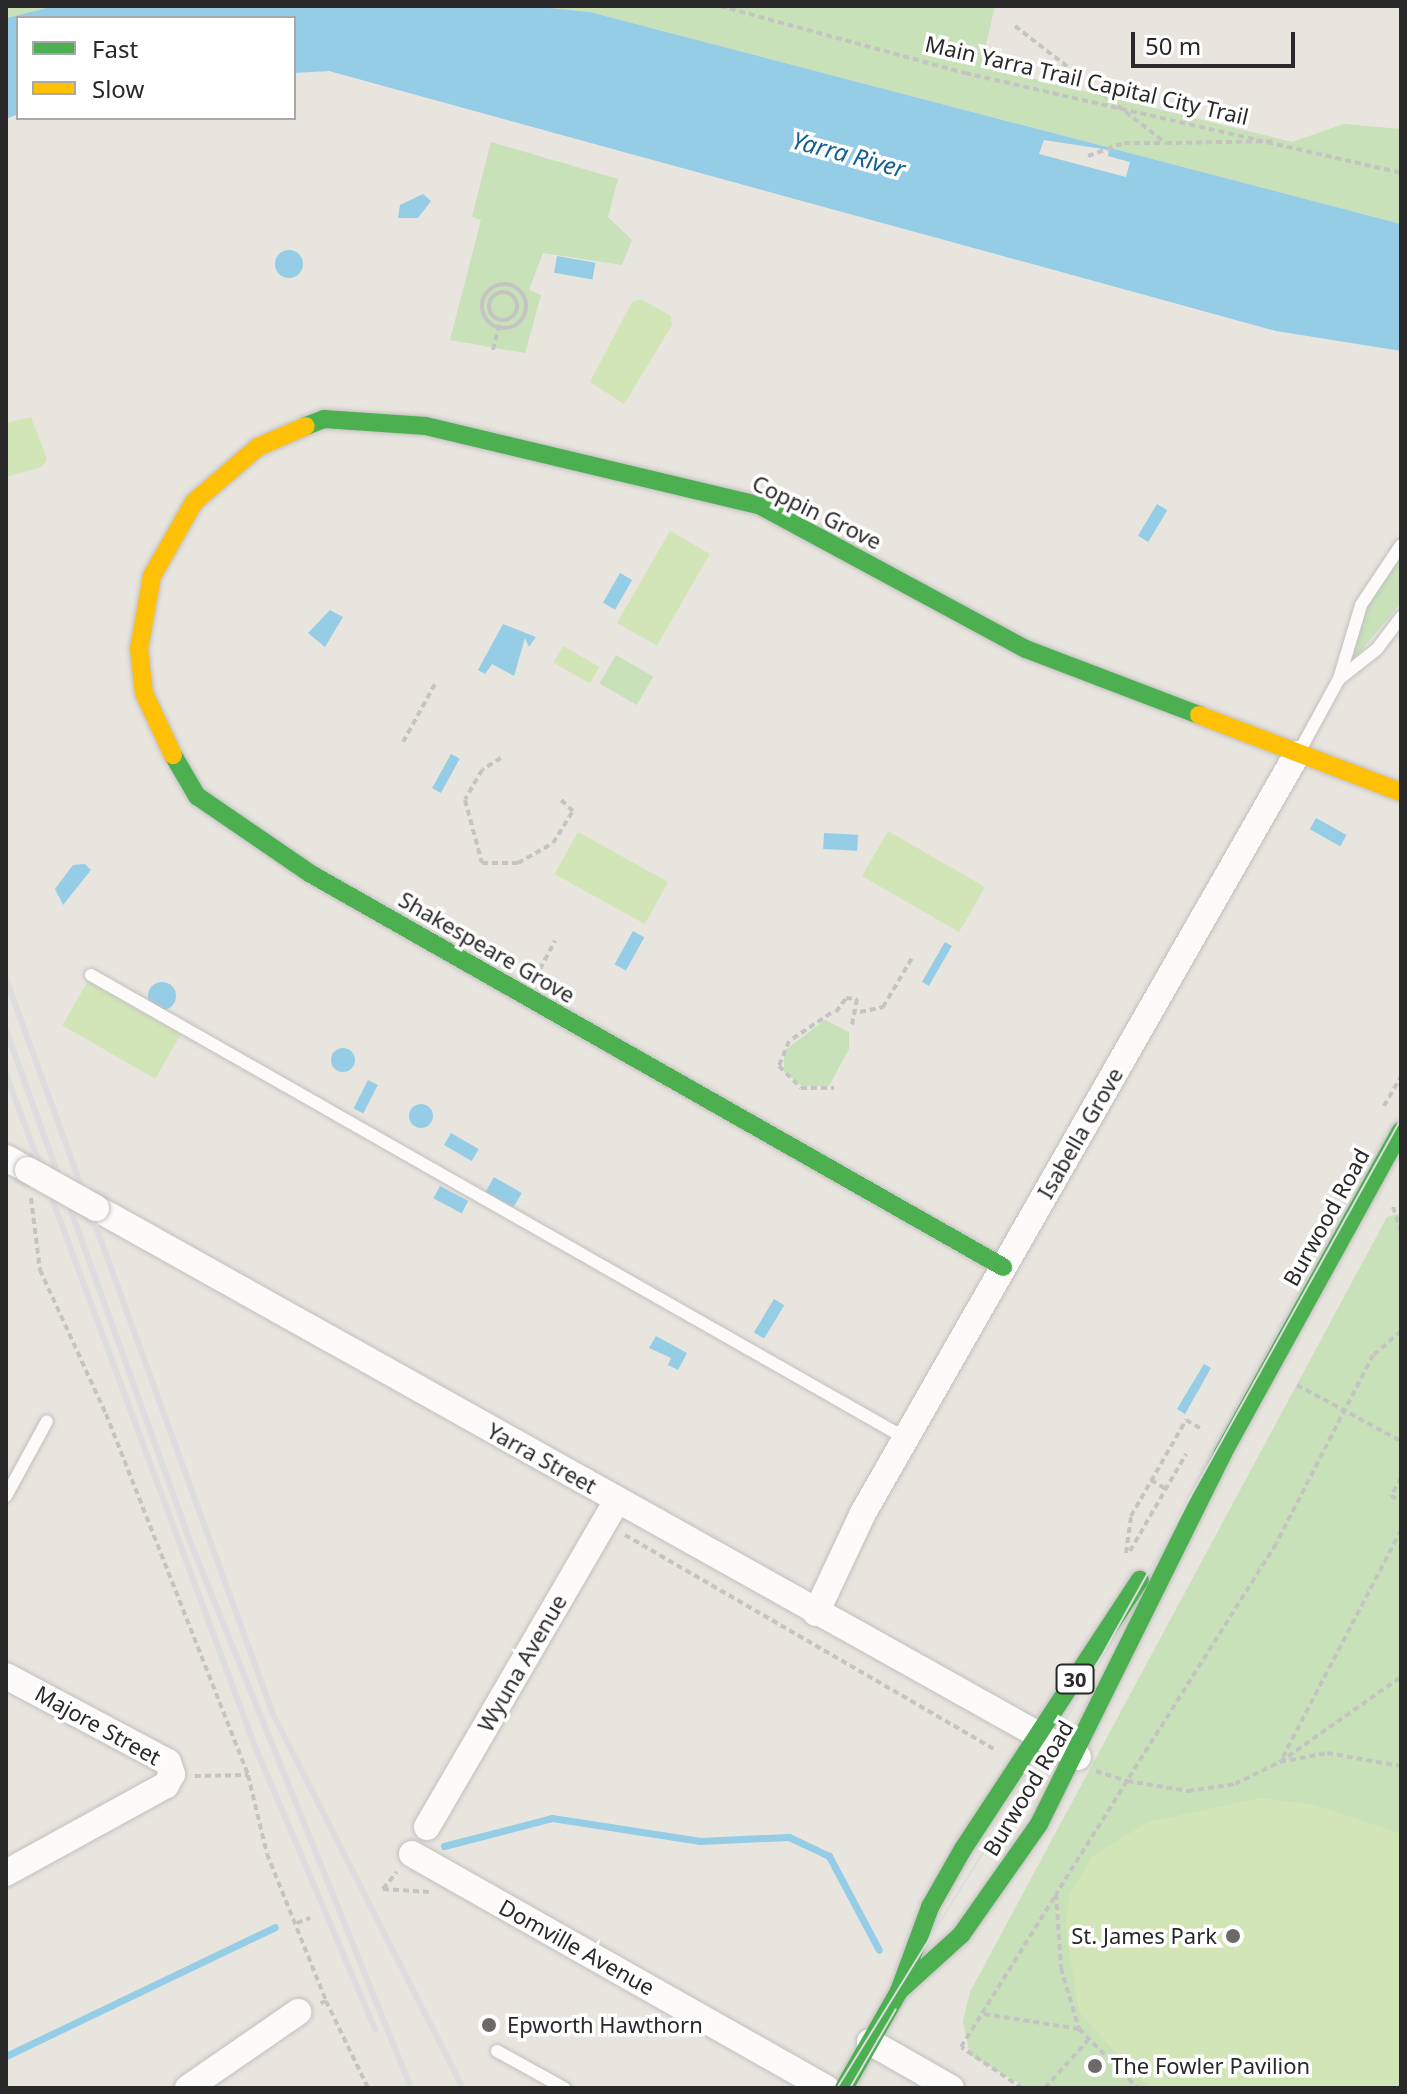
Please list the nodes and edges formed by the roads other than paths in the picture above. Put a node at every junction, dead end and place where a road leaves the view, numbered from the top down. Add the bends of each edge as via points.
1 (171, 537) joint
2 (1401, 545) edge
3 (1401, 617) edge
4 (1339, 679) junction
5 (1297, 754) junction
6 (1401, 792) edge
7 (91, 975) dead end
8 (1401, 1131) edge
9 (17, 1164) edge
10 (1377, 1173) junction
11 (1398, 1191) edge
12 (1003, 1267) junction
13 (47, 1421) dead end
14 (905, 1438) junction
15 (1223, 1453) junction
16 (6, 1496) edge
17 (617, 1500) junction
18 (807, 1608) junction
19 (6, 1676) edge
20 (1037, 1737) junction
21 (1088, 1756) junction
22 (427, 1827) dead end
23 (412, 1854) dead end
24 (6, 1873) edge
25 (899, 1991) junction
26 (298, 2012) road end
27 (870, 2042) junction
28 (497, 2051) dead end
29 (188, 2088) edge
30 (564, 2088) edge
31 (826, 2088) edge
32 (844, 2088) edge
33 (951, 2088) edge

1 - 5 street, Coppin Grove via 227,470 292,432 324,419 426,426 761,506 1026,649
1 - 12 street, Shakespeare Grove via 141,622 144,693 176,765 222,819
2 - 4 lane via 1361,605
3 - 4 lane via 1377,649
4 - 5 lane
5 - 6 street, Coppin Grove
5 - 12 street, Isabella Grove
7 - 14 lane
8 - 10 street, Burwood Road / 30
9 - 17 street, Yarra Street, bridge
10 - 11 street
10 - 15 street, Burwood Road / 30
12 - 14 street, Isabella Grove
13 - 16 lane
14 - 18 street, Isabella Grove
15 - 20 street, Burwood Road / 30
15 - 21 street, Burwood Road / 30
17 - 18 street, Yarra Street
17 - 22 street, Wyuna Avenue
18 - 20 street, Yarra Street
19 - 24 street, Majore Street via 168,1762 169,1780
20 - 21 street, Yarra Street
20 - 25 street, Burwood Road / 30 via 930,1907
21 - 25 street, Burwood Road / 30 via 961,1935
23 - 31 street, Domville Avenue
25 - 27 street, Burwood Road / 30
26 - 29 street
27 - 32 street, Burwood Road / 30
27 - 33 street
28 - 30 lane

